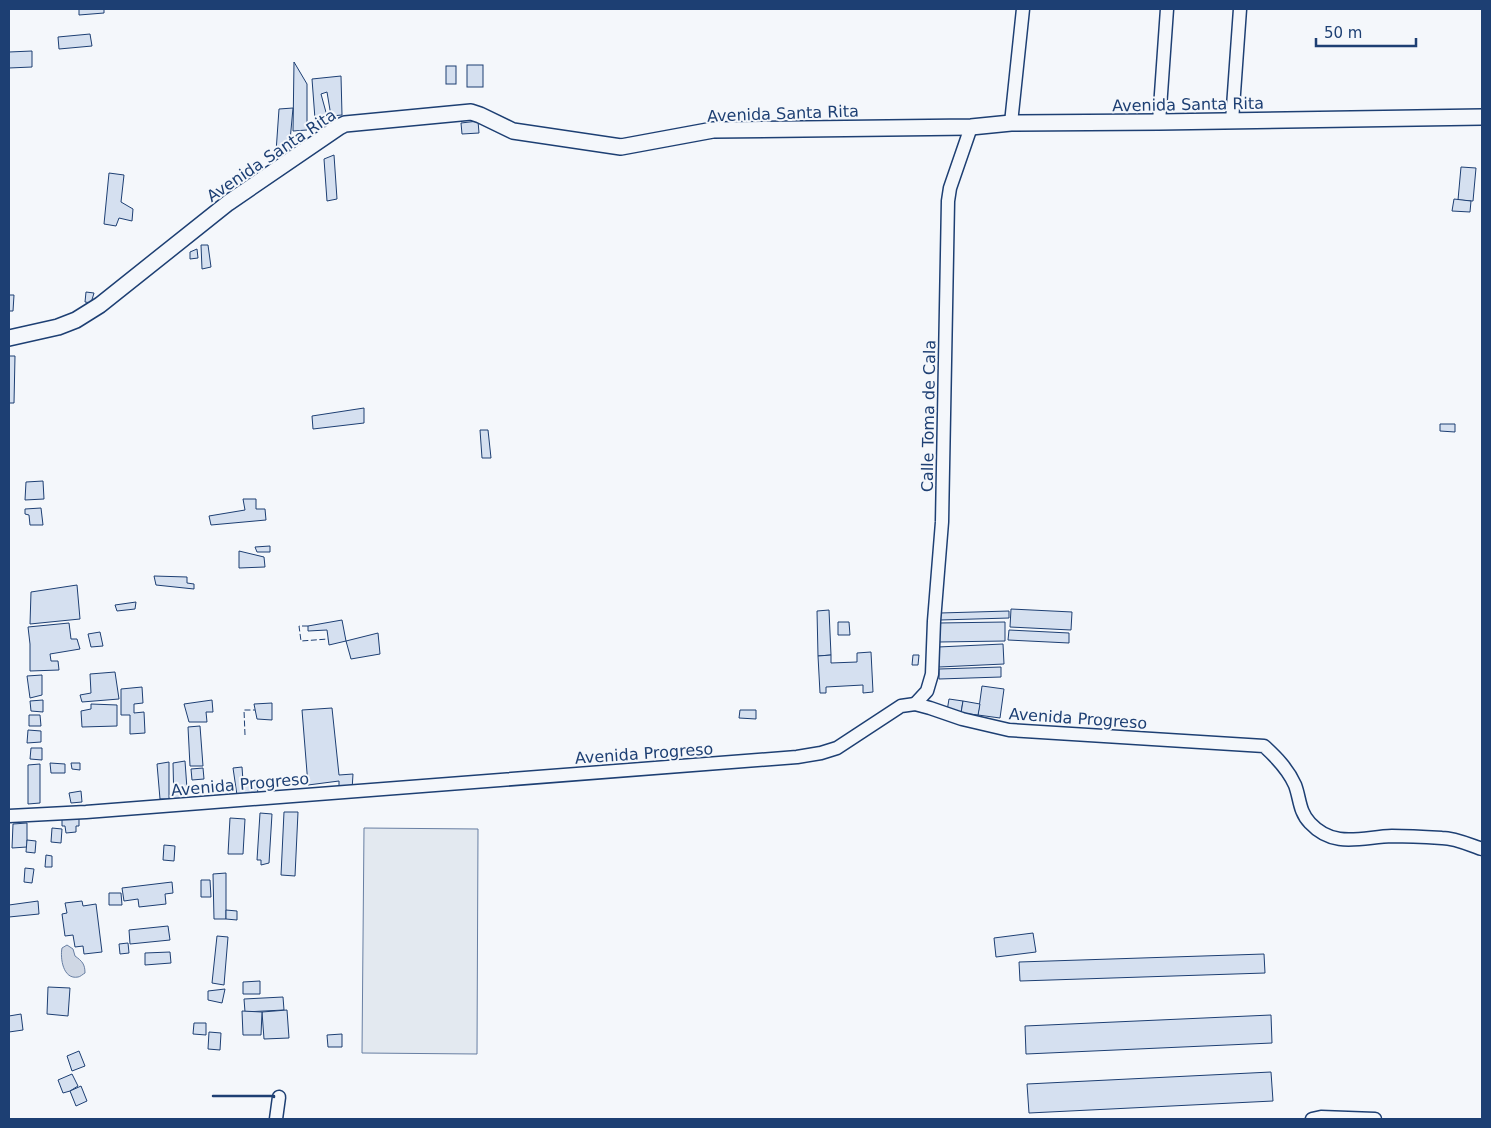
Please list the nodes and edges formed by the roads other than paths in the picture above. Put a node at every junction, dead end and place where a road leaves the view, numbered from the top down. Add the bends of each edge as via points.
1 (1023, 9) edge
2 (1167, 9) edge
3 (1240, 9) edge
4 (1482, 116) edge
5 (1232, 121) junction
6 (1159, 122) junction
7 (1011, 123) junction
8 (970, 127) junction
9 (9, 338) edge
10 (915, 704) junction
11 (9, 816) edge
12 (1482, 849) edge
13 (279, 1097) dead end
14 (276, 1119) edge
15 (1312, 1119) edge
16 (1375, 1119) edge

1 - 7 street
2 - 6 street
3 - 5 street
4 - 5 street, Avenida Santa Rita
5 - 6 street, Avenida Santa Rita
6 - 7 street, Avenida Santa Rita
7 - 8 street, Avenida Santa Rita
8 - 9 street, Avenida Santa Rita via 713,130 621,147 513,131 471,112 346,124 228,203 92,310 58,327
8 - 10 street, Calle Toma de Cala via 948,201 942,522 932,674 926,691
10 - 11 street, Avenida Progreso via 901,706 837,748 821,754
10 - 12 street, Avenida Progreso via 1009,730 1264,746 1279,760 1295,785 1301,809 1319,832 1346,840 1392,836 1445,838
13 - 14 street
15 - 16 street

